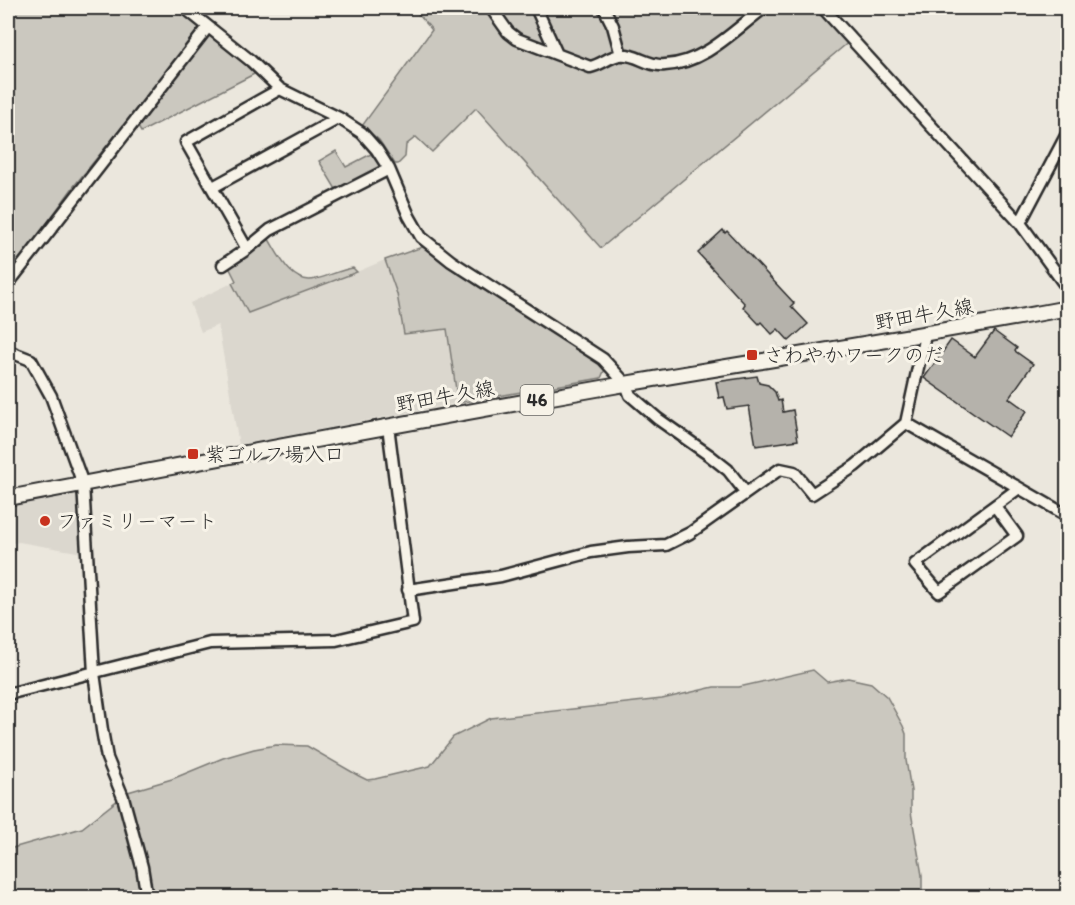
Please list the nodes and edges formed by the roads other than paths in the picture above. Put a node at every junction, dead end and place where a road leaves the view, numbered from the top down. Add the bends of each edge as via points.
1 (491, 8) edge
2 (536, 8) edge
3 (604, 8) edge
4 (764, 8) edge
5 (823, 8) edge
6 (191, 9) edge
7 (208, 27) junction
8 (557, 54) junction
9 (621, 55) junction
10 (280, 89) junction
11 (339, 118) junction
12 (1068, 132) edge
13 (389, 169) junction
14 (213, 188) junction
15 (1020, 224) junction
16 (248, 249) junction
17 (223, 265) dead end
18 (8, 284) edge
19 (1068, 289) edge
20 (1068, 308) edge
21 (925, 334) junction
22 (8, 351) edge
23 (626, 384) junction
24 (906, 423) junction
25 (388, 426) junction
26 (83, 484) junction
27 (1020, 488) junction
28 (746, 494) junction
29 (8, 498) edge
30 (995, 506) junction
31 (1068, 516) edge
32 (408, 590) junction
33 (94, 674) junction
34 (8, 694) edge
35 (147, 897) edge

1 - 8 street via 517,39
2 - 8 street
3 - 9 street
4 - 9 street via 690,61 650,65 634,56
5 - 15 street
6 - 7 street
7 - 10 street
7 - 18 street
8 - 9 street via 590,67
10 - 11 street
10 - 14 street via 186,142
11 - 13 street via 362,133
11 - 14 street
12 - 15 street
13 - 16 street via 270,230
13 - 23 street via 421,237 451,261 603,359
14 - 16 street
15 - 19 street
16 - 17 street
20 - 21 main road, 野田牛久線 / 46
21 - 23 main road, 野田牛久線 / 46
21 - 24 street
22 - 26 street via 31,360 51,396
23 - 25 main road, 野田牛久線 / 46
23 - 28 street via 630,395 658,419 728,470
24 - 27 street
24 - 28 street via 855,466 812,494 794,472 780,469
25 - 26 main road, 野田牛久線 / 46
25 - 32 street
26 - 29 main road, 野田牛久線 / 46
26 - 33 street
27 - 30 street
27 - 31 street
28 - 32 street via 666,545 591,552 501,576
30 - 30 street via 915,564 939,592 1017,536
32 - 33 street via 413,622 336,640 210,643
33 - 34 street
33 - 35 street via 107,758 123,797

